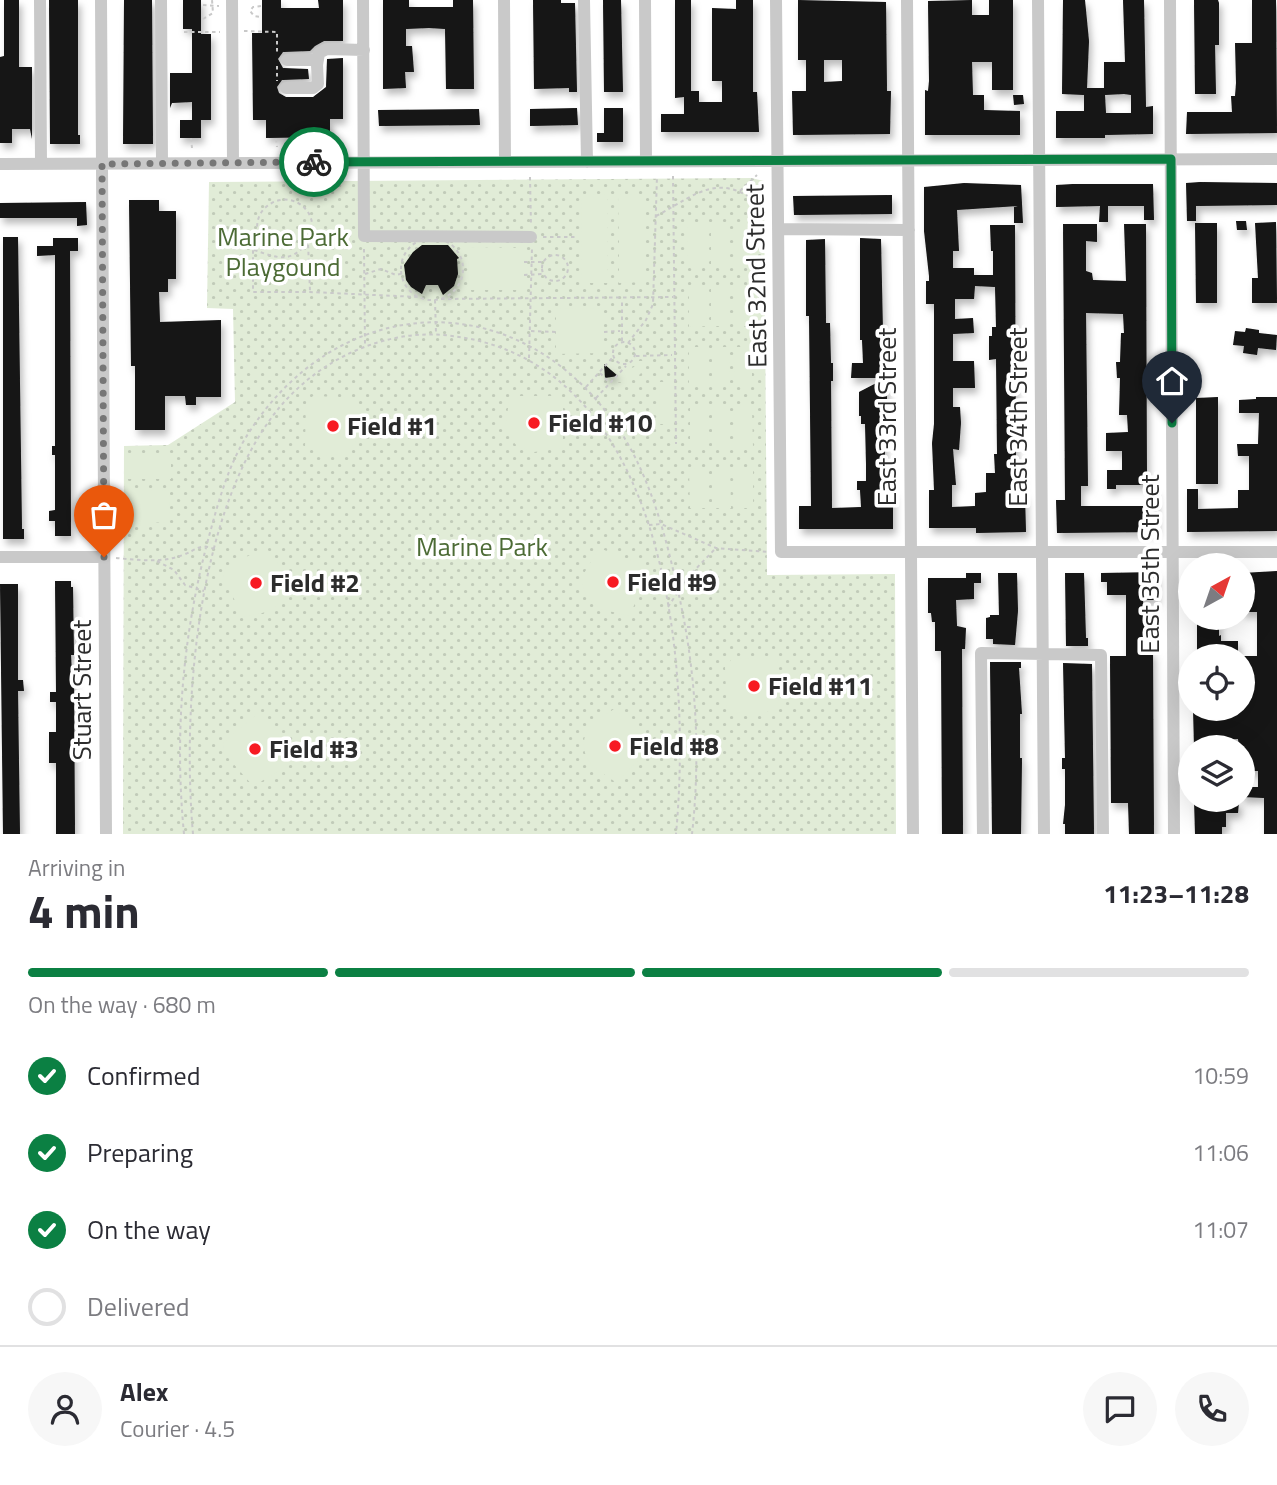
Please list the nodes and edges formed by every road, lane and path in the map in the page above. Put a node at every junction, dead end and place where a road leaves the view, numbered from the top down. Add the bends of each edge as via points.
1 (40, 0) edge
2 (101, 0) edge
3 (161, 0) edge
4 (212, 0) edge
5 (232, 0) edge
6 (363, 0) edge
7 (504, 0) edge
8 (584, 0) edge
9 (646, 0) edge
10 (776, 0) edge
11 (907, 0) edge
12 (1038, 0) edge
13 (1170, 0) edge
14 (213, 6) junction
15 (220, 6) dead end
16 (261, 6) dead end
17 (204, 7) dead end
18 (243, 11) dead end
19 (250, 11) junction
20 (261, 18) dead end
21 (204, 19) dead end
22 (184, 32) dead end
23 (220, 32) dead end
24 (243, 32) dead end
25 (364, 50) junction
26 (280, 60) junction
27 (318, 60) junction
28 (286, 88) joint
29 (191, 138) dead end
30 (276, 139) dead end
31 (289, 139) dead end
32 (301, 139) dead end
33 (310, 139) dead end
34 (321, 139) dead end
35 (332, 139) dead end
36 (276, 147) dead end
37 (289, 147) dead end
38 (301, 147) dead end
39 (310, 147) dead end
40 (321, 147) dead end
41 (332, 147) dead end
42 (192, 148) dead end
43 (1040, 159) junction
44 (1171, 159) junction
45 (1277, 159) edge
46 (364, 161) junction
47 (777, 161) junction
48 (908, 161) junction
49 (505, 162) junction
50 (587, 162) junction
51 (646, 162) junction
52 (162, 163) junction
53 (233, 163) junction
54 (0, 164) edge
55 (41, 164) junction
56 (102, 164) junction
57 (757, 175) dead end
58 (657, 176) dead end
59 (673, 176) dead end
60 (530, 177) dead end
61 (740, 191) junction
62 (674, 206) junction
63 (767, 210) dead end
64 (656, 216) junction
65 (778, 229) junction
66 (909, 230) junction
67 (312, 235) junction
68 (364, 236) junction
69 (434, 236) junction
70 (531, 237) junction
71 (577, 237) dead end
72 (308, 242) junction
73 (253, 250) junction
74 (524, 262) dead end
75 (532, 262) junction
76 (542, 262) junction
77 (402, 273) junction
78 (364, 274) junction
79 (543, 274) junction
80 (524, 275) dead end
81 (531, 275) junction
82 (310, 292) junction
83 (364, 294) junction
84 (674, 297) junction
85 (418, 298) junction
86 (531, 298) junction
87 (654, 298) junction
88 (442, 299) junction
89 (622, 299) junction
90 (435, 300) junction
91 (435, 322) junction
92 (530, 331) junction
93 (621, 331) junction
94 (557, 332) dead end
95 (604, 332) dead end
96 (436, 334) junction
97 (364, 335) junction
98 (622, 342) junction
99 (628, 343) junction
100 (529, 344) junction
101 (365, 346) junction
102 (674, 355) junction
103 (635, 356) junction
104 (613, 357) junction
105 (529, 359) junction
106 (627, 364) junction
107 (599, 372) junction
108 (610, 383) junction
109 (585, 387) junction
110 (596, 399) junction
111 (676, 444) dead end
112 (661, 524) junction
113 (648, 526) junction
114 (206, 545) junction
115 (716, 548) junction
116 (215, 549) junction
117 (1041, 551) junction
118 (775, 552) junction
119 (911, 552) junction
120 (1173, 552) junction
121 (1277, 552) edge
122 (0, 557) edge
123 (110, 558) junction
124 (156, 561) junction
125 (196, 589) junction
126 (205, 591) junction
127 (678, 592) junction
128 (668, 607) junction
129 (685, 627) junction
130 (693, 627) dead end
131 (1042, 652) junction
132 (106, 834) edge
133 (184, 834) edge
134 (193, 834) edge
135 (676, 834) edge
136 (692, 834) edge
137 (913, 834) edge
138 (983, 834) edge
139 (1044, 834) edge
140 (1103, 834) edge
141 (1174, 834) edge

1 - 55 street
2 - 56 street, Stuart Street
3 - 52 street
4 - 14 path
5 - 53 street
6 - 25 street
7 - 49 street
8 - 50 street
9 - 51 street
10 - 47 street, East 32nd Street
11 - 48 street, East 33rd Street
12 - 43 street, East 34th Street
13 - 44 street, East 35th Street
14 - 15 path
14 - 17 path
14 - 21 path via 211,16
16 - 19 path
18 - 19 path
19 - 20 path
22 - 23 path
24 - 26 path via 277,32
25 - 27 street via 327,49 319,53
25 - 46 street
26 - 27 street
26 - 28 path via 277,88
27 - 28 street via 318,84
29 - 42 path
30 - 36 path
31 - 37 path
32 - 38 path
33 - 39 path
34 - 40 path
35 - 41 path
43 - 44 street
43 - 48 street
43 - 117 street, East 34th Street
44 - 45 street
44 - 120 street, East 35th Street
46 - 49 street
46 - 53 street
46 - 68 street
47 - 48 street
47 - 51 street
47 - 65 street, East 32nd Street
48 - 66 street, East 33rd Street
49 - 50 street
50 - 51 street
52 - 53 street
52 - 56 street
54 - 55 street
55 - 56 street
56 - 123 street, Stuart Street
57 - 61 path
58 - 64 path
59 - 62 path
60 - 70 path
61 - 62 path via 707,188
61 - 63 path
62 - 64 path
62 - 84 path
64 - 87 path
65 - 66 street
65 - 118 street, East 32nd Street
66 - 119 street, East 33rd Street
67 - 68 path
67 - 72 path
67 - 73 path via 312,220 304,207 275,201 260,214
68 - 69 street
68 - 78 path
69 - 70 street
69 - 77 path via 418,240 406,250
69 - 88 path via 454,246 463,265 458,286
70 - 71 path
70 - 75 path
72 - 73 path via 285,258
72 - 82 path
73 - 82 path via 253,292
74 - 75 path
75 - 76 path
75 - 81 path
76 - 79 path
76 - 79 path via 555,254 564,257 568,265 565,277 558,281
77 - 78 path via 381,268
77 - 85 path via 406,288
78 - 83 path
79 - 81 path
80 - 81 path
81 - 86 path
82 - 83 path
83 - 85 path
83 - 97 path
84 - 87 path
84 - 102 path
85 - 90 path
86 - 88 path
86 - 89 path
86 - 92 path
87 - 89 path
87 - 99 path via 646,320
88 - 90 path
89 - 93 path
90 - 91 path
91 - 96 path
91 - 97 path via 397,325
91 - 100 path via 481,327
92 - 94 path
92 - 100 path
93 - 95 path
93 - 98 path
96 - 101 path
96 - 105 path via 491,343
97 - 101 path
97 - 114 path via 305,371 255,424 229,473
98 - 99 path
98 - 104 path
99 - 103 path
100 - 105 path
100 - 109 path
101 - 116 path via 318,371 275,412 241,469
102 - 103 path
102 - 111 path
103 - 106 path
104 - 106 path
104 - 107 path
105 - 113 path via 566,387 602,427 623,460
106 - 108 path
107 - 108 path
107 - 109 path
108 - 110 path
109 - 110 path
110 - 112 path via 638,465
112 - 113 path
112 - 115 path
112 - 127 path
113 - 128 path
114 - 116 path
114 - 124 path
114 - 125 path
115 - 118 path
115 - 127 path
116 - 126 path
117 - 119 street
117 - 120 street
117 - 131 street, East 34th Street
118 - 119 street
119 - 137 street, East 33rd Street
120 - 121 street
120 - 141 street, East 35th Street
122 - 123 street
123 - 124 path
123 - 132 street, Stuart Street
124 - 125 path
125 - 126 path
125 - 133 path via 184,659 180,724
126 - 134 path via 190,724
127 - 128 path
127 - 129 path
128 - 135 path via 680,729
129 - 130 path
129 - 136 path via 696,743
131 - 138 street via 981,653
131 - 139 street, East 34th Street
131 - 140 street via 1101,655

